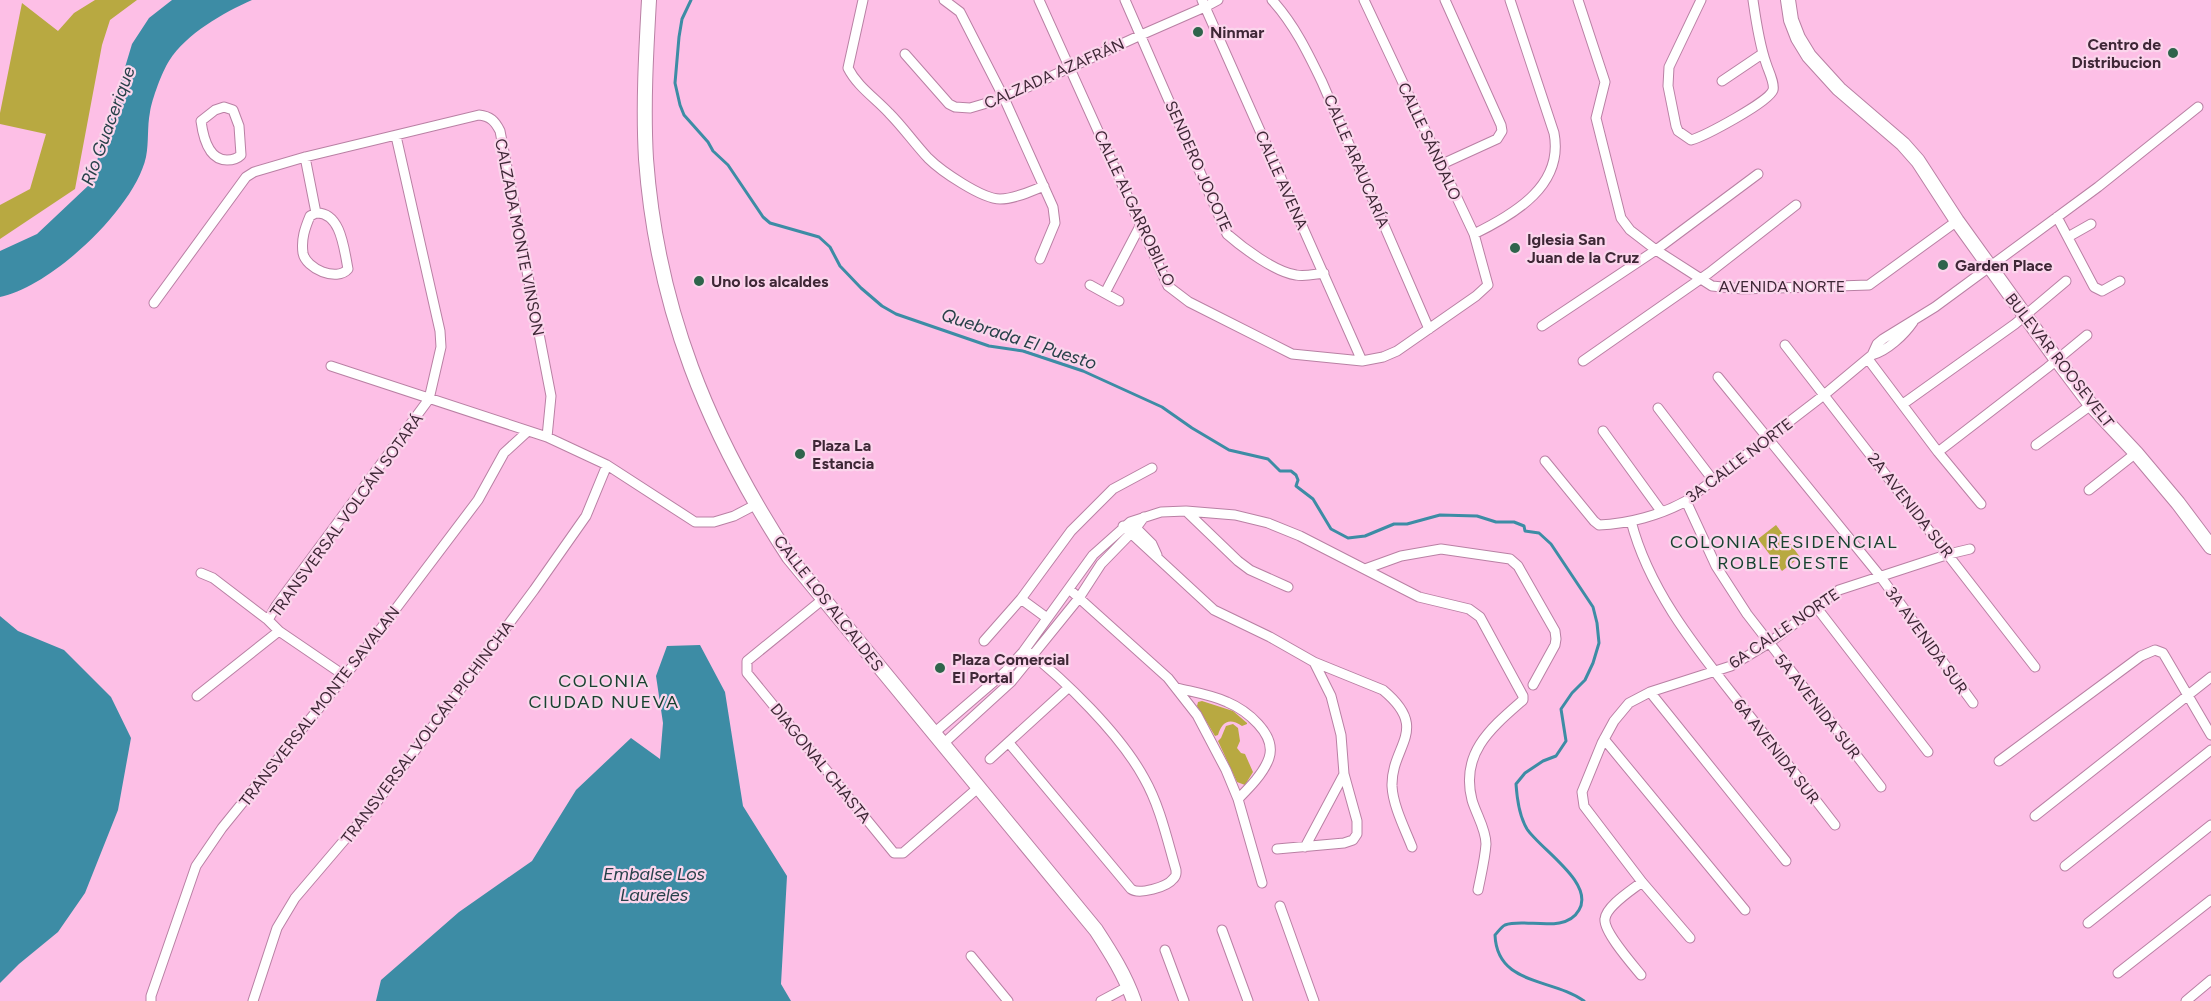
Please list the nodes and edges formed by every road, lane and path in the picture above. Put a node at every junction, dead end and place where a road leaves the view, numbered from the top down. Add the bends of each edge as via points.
1 (649, 0) edge
2 (863, 0) edge
3 (944, 0) edge
4 (1039, 0) edge
5 (1125, 0) edge
6 (1218, 0) edge
7 (1272, 0) edge
8 (1364, 0) edge
9 (1445, 0) edge
10 (1510, 0) edge
11 (1578, 0) edge
12 (1701, 0) edge
13 (1753, 0) edge
14 (1788, 0) edge
15 (1204, 4) edge
16 (1141, 34) junction
17 (905, 54) dead end
18 (1762, 54) junction
19 (1070, 67) junction
20 (1722, 81) dead end
21 (1004, 98) junction
22 (2198, 107) dead end
23 (396, 136) junction
24 (304, 157) junction
25 (237, 159) junction
26 (1440, 165) junction
27 (1758, 174) dead end
28 (246, 177) junction
29 (1044, 186) junction
30 (1796, 205) dead end
31 (316, 213) junction
32 (2056, 217) junction
33 (1956, 221) junction
34 (2091, 224) dead end
35 (1140, 226) junction
36 (1474, 234) junction
37 (2068, 237) junction
38 (1656, 250) junction
39 (1040, 259) dead end
40 (1989, 267) junction
41 (1324, 273) junction
42 (1701, 278) junction
43 (2066, 281) dead end
44 (2120, 281) dead end
45 (1090, 285) dead end
46 (1488, 285) joint
47 (1105, 293) junction
48 (1119, 301) dead end
49 (154, 303) dead end
50 (2026, 315) junction
51 (1542, 326) dead end
52 (1429, 330) junction
53 (2087, 335) dead end
54 (1785, 345) dead end
55 (1870, 357) junction
56 (2056, 360) junction
57 (1362, 361) junction
58 (1583, 361) dead end
59 (331, 366) dead end
60 (1718, 377) dead end
61 (1824, 395) junction
62 (429, 399) junction
63 (1903, 404) junction
64 (2091, 405) junction
65 (1658, 408) dead end
66 (527, 432) junction
67 (1603, 432) dead end
68 (547, 437) junction
69 (1767, 439) junction
70 (2036, 445) dead end
71 (1938, 452) junction
72 (2136, 453) junction
73 (1545, 461) dead end
74 (607, 465) junction
75 (1152, 468) dead end
76 (1713, 480) junction
77 (2089, 490) dead end
78 (1686, 501) junction
79 (1980, 504) dead end
80 (755, 505) junction
81 (1186, 511) junction
82 (1661, 512) junction
83 (1631, 521) junction
84 (1130, 528) junction
85 (2211, 547) edge
86 (1970, 549) dead end
87 (1949, 554) junction
88 (1365, 569) junction
89 (201, 573) dead end
90 (1880, 576) junction
91 (1288, 587) dead end
92 (1069, 589) junction
93 (1021, 598) junction
94 (1079, 598) junction
95 (822, 600) junction
96 (1817, 608) junction
97 (1047, 618) junction
98 (268, 620) junction
99 (279, 631) junction
100 (984, 641) dead end
101 (1768, 643) junction
102 (1025, 649) junction
103 (1034, 655) junction
104 (1314, 662) junction
105 (2035, 667) dead end
106 (1716, 672) junction
107 (345, 676) junction
108 (2211, 677) edge
109 (1533, 686) dead end
110 (1068, 688) junction
111 (1177, 688) junction
112 (1650, 692) junction
113 (2189, 694) junction
114 (197, 696) dead end
115 (1973, 703) dead end
116 (2211, 735) edge
117 (939, 738) junction
118 (1604, 739) junction
119 (1009, 743) junction
120 (2211, 750) edge
121 (1928, 752) dead end
122 (990, 759) dead end
123 (1999, 761) dead end
124 (1344, 774) junction
125 (1881, 786) dead end
126 (979, 787) junction
127 (1238, 799) junction
128 (2035, 816) dead end
129 (1835, 825) dead end
130 (2211, 825) edge
131 (1305, 847) junction
132 (1412, 848) dead end
133 (1277, 849) dead end
134 (1786, 861) dead end
135 (2065, 866) dead end
136 (1642, 882) junction
137 (1262, 883) dead end
138 (1478, 890) dead end
139 (2211, 900) edge
140 (1280, 906) dead end
141 (1745, 910) dead end
142 (2088, 923) dead end
143 (1222, 930) dead end
144 (1690, 938) dead end
145 (1165, 950) dead end
146 (971, 956) dead end
147 (2118, 973) dead end
148 (1641, 975) dead end
149 (2211, 980) edge
150 (1129, 986) junction
151 (151, 1001) edge
152 (253, 1001) edge
153 (1008, 1001) edge
154 (1101, 1001) edge
155 (1134, 1001) edge
156 (1184, 1001) edge
157 (1248, 1001) edge
158 (1314, 1001) edge
159 (2186, 1001) edge

1 - 80 main road, CALLE LOS ALCALDES via 644,94 654,226 686,355 707,410
2 - 29 street via 848,68 930,160 967,186 993,198 1025,194
3 - 21 street via 960,12
4 - 19 street, CALLE ALGARROBILLO
5 - 16 street, SENDERO JOCOTE
6 - 15 street, CALZADA AZAFRÁN
7 - 52 street, CALLE ARAUCARÍA via 1303,42
8 - 26 street, CALLE SÁNDALO
9 - 26 street via 1502,130 1497,139
10 - 36 street via 1554,133 1555,162 1534,195 1508,216
11 - 38 street, AVENIDA NORTE via 1605,82 1596,118 1621,218
12 - 18 street via 1669,67 1668,86 1678,131 1691,140 1706,136 1772,92 1774,86
13 - 18 street
14 - 33 main road, BULEVAR ROOSEVELT via 1791,20 1809,56 1839,89 1903,144
15 - 16 street, CALZADA AZAFRÁN
15 - 41 street, CALLE AVENA
16 - 19 street, CALZADA AZAFRÁN
16 - 41 street, SENDERO JOCOTE via 1227,234 1284,271 1306,276
17 - 21 street, CALZADA AZAFRÁN via 949,104 970,108
18 - 20 street
19 - 21 street, CALZADA AZAFRÁN
19 - 35 street, CALLE ALGARROBILLO
21 - 29 street
22 - 32 street, 3A CALLE NORTE
23 - 24 street, CALZADA MONTE VINSON
23 - 62 street via 440,331 440,357
23 - 68 street, CALZADA MONTE VINSON via 479,115 492,118 500,131 551,396
24 - 28 street, CALZADA MONTE VINSON via 262,168
24 - 31 street
25 - 25 street via 241,155 241,141 235,115 229,108 215,110 201,121 206,144 214,156
25 - 28 street
26 - 36 street, CALLE SÁNDALO
27 - 38 street
28 - 49 street
29 - 39 street via 1056,223
30 - 42 street
31 - 31 street via 310,216 303,235 307,262 314,268 344,274 348,269 343,243 333,218
32 - 37 street
32 - 40 street, 3A CALLE NORTE
33 - 40 main road, BULEVAR ROOSEVELT
33 - 42 street, AVENIDA NORTE via 1869,285 1723,289
34 - 37 street
35 - 47 street
35 - 57 street, CALLE ALGARROBILLO via 1167,286 1189,302 1292,354
36 - 46 street, CALLE SÁNDALO
37 - 44 street via 2094,287 2102,291
38 - 42 street, AVENIDA NORTE
38 - 51 street
40 - 50 main road, BULEVAR ROOSEVELT
40 - 55 street, 3A CALLE NORTE
41 - 57 street, CALLE AVENA
42 - 58 street
43 - 50 street
45 - 47 street
46 - 52 street, CALLE ALGARROBILLO
47 - 48 street
50 - 56 main road, BULEVAR ROOSEVELT
50 - 63 street
52 - 57 street, CALLE ALGARROBILLO via 1390,354
53 - 56 street
54 - 61 street, 2A AVENIDA SUR
55 - 61 street, 3A CALLE NORTE
55 - 63 street
56 - 64 main road, BULEVAR ROOSEVELT
56 - 71 street
59 - 62 street
60 - 69 street, 3A AVENIDA SUR
61 - 69 street, 3A CALLE NORTE
61 - 87 street, 2A AVENIDA SUR
62 - 66 street
62 - 98 street, TRANSVERSAL VOLCÁN SOTARÁ
63 - 71 street
64 - 70 street
64 - 72 main road, BULEVAR ROOSEVELT
65 - 76 street
66 - 68 street
66 - 107 street, TRANSVERSAL MONTE SAVALAN via 504,453 478,500
67 - 82 street
68 - 74 street
69 - 76 street, 3A CALLE NORTE
69 - 90 street, 3A AVENIDA SUR
71 - 79 street
72 - 77 street
72 - 85 main road, BULEVAR ROOSEVELT
73 - 83 street, 3A CALLE NORTE via 1599,525
74 - 80 street via 695,522 714,522
74 - 152 street, TRANSVERSAL VOLCÁN PICHINCHA via 586,516 534,590 376,803 295,898 277,928
75 - 93 street via 1113,489 1071,531
76 - 78 street, 3A CALLE NORTE
78 - 82 street, 3A CALLE NORTE
78 - 101 street, 5A AVENIDA SUR via 1716,566
80 - 95 main road, CALLE LOS ALCALDES
81 - 84 street via 1144,517
81 - 88 street via 1235,515 1268,523
81 - 91 street via 1250,570
82 - 83 street, 3A CALLE NORTE
83 - 106 street, 6A AVENIDA SUR via 1653,578
84 - 92 street via 1093,555
84 - 94 street
84 - 104 street via 1146,549 1214,610
86 - 87 street, 6A CALLE NORTE
87 - 90 street, 6A CALLE NORTE
87 - 105 street, 2A AVENIDA SUR
88 - 109 street via 1401,556 1441,549 1510,559 1518,566 1555,631 1555,645
88 - 138 street via 1419,597 1475,612 1522,691 1523,700 1484,738 1473,756 1469,774 1472,799 1486,843
89 - 98 street
90 - 96 street, 6A CALLE NORTE via 1839,590
90 - 115 street, 3A AVENIDA SUR
92 - 94 street
92 - 97 street
93 - 97 street
93 - 100 street
94 - 103 street
94 - 111 street
95 - 117 main road, CALLE LOS ALCALDES
95 - 126 street, DIAGONAL CHASTA via 747,661 747,673 894,853 903,854
96 - 101 street, 6A CALLE NORTE
96 - 121 street
97 - 102 street
98 - 99 street, TRANSVERSAL VOLCÁN SOTARÁ
99 - 107 street
99 - 114 street, TRANSVERSAL VOLCÁN SOTARÁ
101 - 106 street, 6A CALLE NORTE
101 - 125 street, 5A AVENIDA SUR
102 - 103 street
102 - 117 street
103 - 110 street
103 - 117 street via 1011,682
104 - 124 street via 1331,696 1341,735
104 - 132 street via 1383,690 1403,715 1406,738 1392,787
106 - 112 street, 6A CALLE NORTE
106 - 129 street, 6A AVENIDA SUR
107 - 151 street, TRANSVERSAL MONTE SAVALAN via 196,866
108 - 113 street
110 - 119 street
110 - 119 street via 1129,754 1145,779 1176,870 1171,882 1142,892 1131,889
111 - 127 street via 1208,734
111 - 127 street via 1227,702 1254,720 1266,734 1269,758
112 - 118 street, 6A CALLE NORTE via 1629,703
112 - 134 street
113 - 116 street
113 - 123 street via 2163,653 2156,650 2141,656
113 - 128 street
117 - 126 main road, CALLE LOS ALCALDES
118 - 136 street, 6A CALLE NORTE via 1582,792 1584,806
118 - 141 street
119 - 122 street
120 - 135 street
124 - 131 street
124 - 131 street via 1357,834 1344,843
126 - 150 main road, CALLE LOS ALCALDES via 1096,930
127 - 137 street
130 - 142 street
131 - 133 street
136 - 144 street
136 - 148 street via 1618,900 1604,920
139 - 147 street
140 - 158 street
143 - 157 street
145 - 156 street
146 - 153 street
149 - 159 street
150 - 154 street
150 - 155 main road, CALLE LOS ALCALDES

